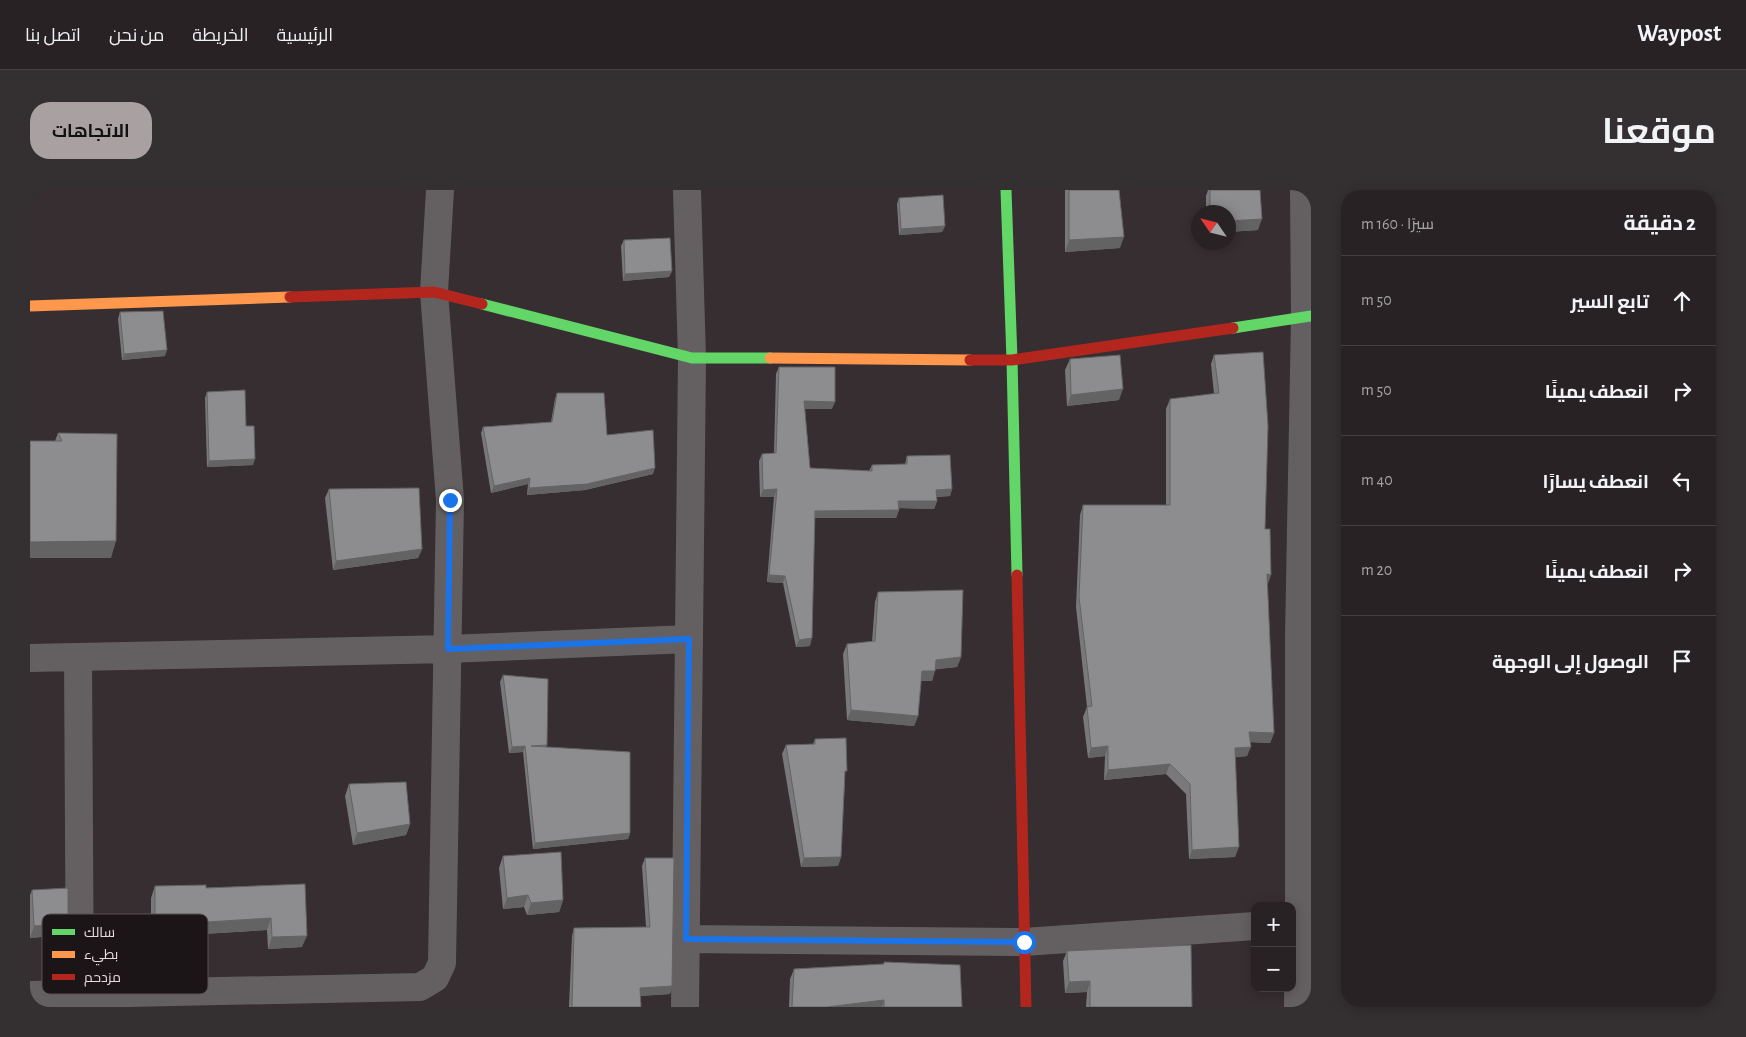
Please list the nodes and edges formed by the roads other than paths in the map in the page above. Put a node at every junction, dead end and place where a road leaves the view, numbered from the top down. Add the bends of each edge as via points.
1 (440, 190) edge
2 (687, 190) edge
3 (1006, 190) edge
4 (1304, 190) edge
5 (434, 292) junction
6 (30, 306) edge
7 (1308, 316) edge
8 (692, 358) junction
9 (1012, 360) junction
10 (1305, 637) edge
11 (689, 639) junction
12 (448, 649) junction
13 (78, 657) junction
14 (30, 658) edge
15 (79, 914) edge
16 (1296, 923) edge
17 (1251, 926) edge
18 (686, 939) junction
19 (1024, 942) junction
20 (30, 995) edge
21 (80, 1001) edge
22 (685, 1007) edge
23 (1026, 1007) edge
24 (1298, 1007) edge

1 - 5 street
2 - 8 street
3 - 9 street
4 - 7 street
5 - 6 street
5 - 8 street
5 - 12 street via 450,500
7 - 9 street
7 - 10 street
8 - 9 street
8 - 11 street
9 - 19 street
10 - 16 street
11 - 12 street
11 - 18 street
12 - 13 street
12 - 21 street via 442,962 435,978 420,987
13 - 14 street
13 - 15 street
16 - 24 street
17 - 19 street
18 - 19 street
18 - 22 street
19 - 23 street
20 - 21 street

